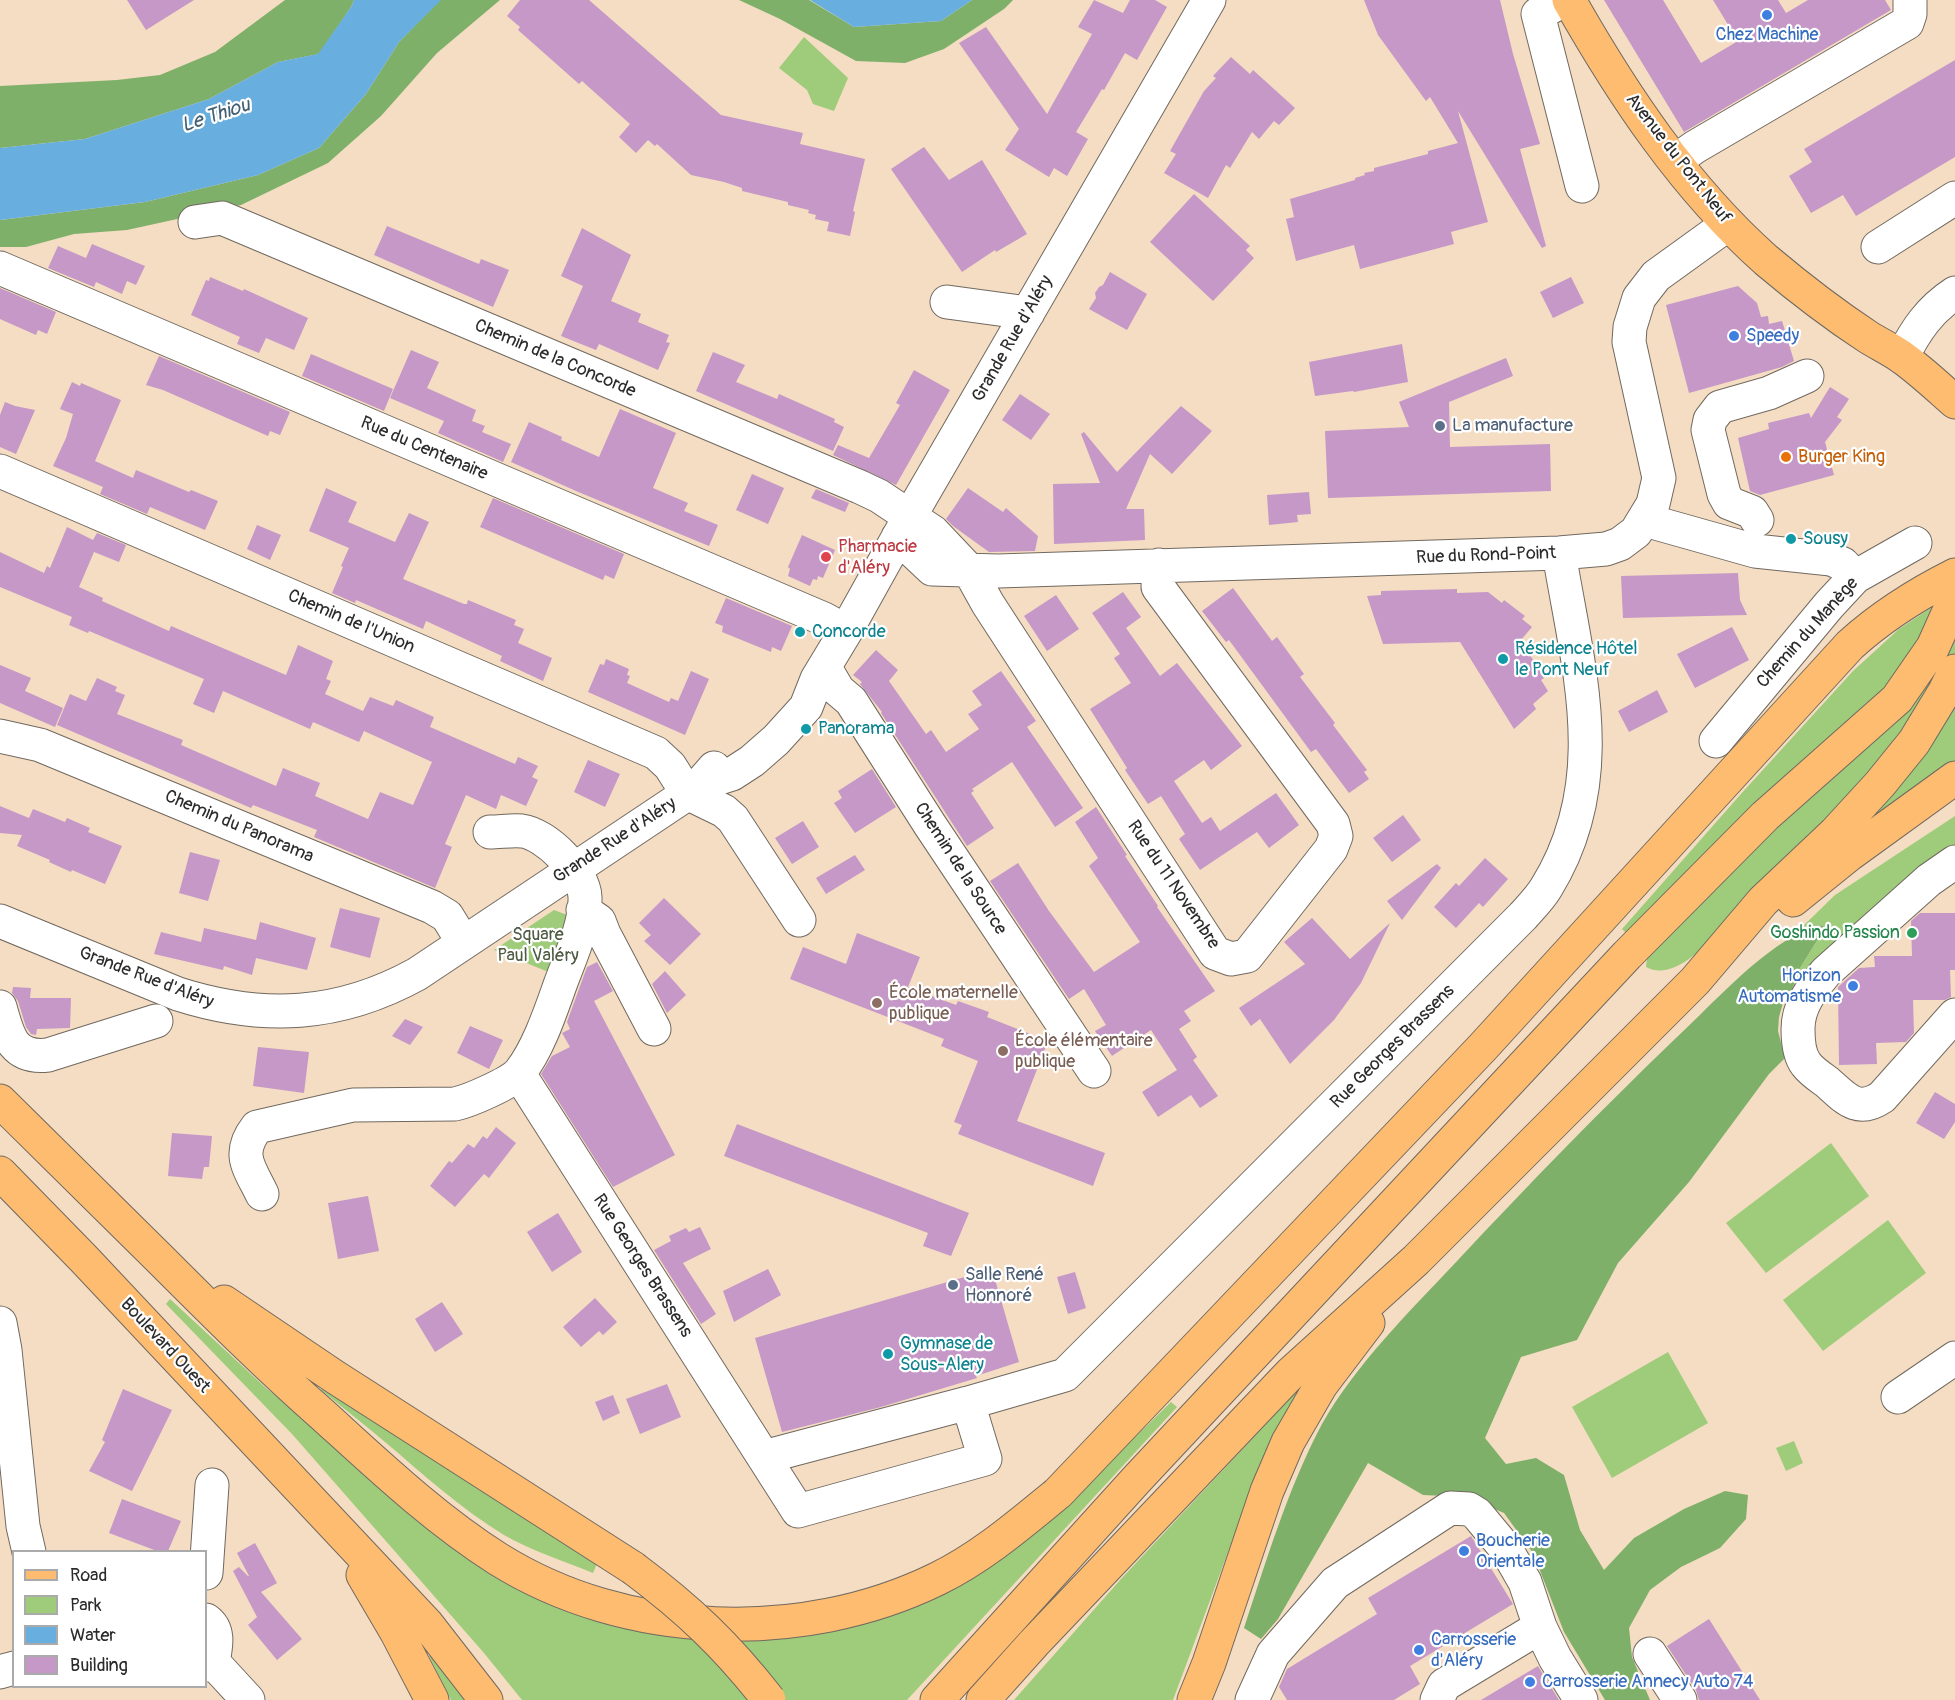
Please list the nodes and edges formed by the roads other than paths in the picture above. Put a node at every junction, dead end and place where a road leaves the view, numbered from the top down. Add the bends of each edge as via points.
1 (1209, 0) edge
2 (1564, 0) edge
3 (1569, 0) edge
4 (1910, 0) edge
5 (1675, 161) junction
6 (1582, 186) dead end
7 (1955, 198) edge
8 (195, 222) dead end
9 (1728, 224) junction
10 (1878, 246) dead end
11 (0, 268) edge
12 (1955, 293) edge
13 (947, 302) dead end
14 (1028, 313) junction
15 (1902, 357) junction
16 (1807, 376) dead end
17 (1955, 377) edge
18 (1955, 402) edge
19 (0, 471) edge
20 (1645, 519) junction
21 (1757, 520) dead end
22 (904, 526) junction
23 (1915, 543) dead end
24 (1559, 553) junction
25 (1159, 565) junction
26 (932, 569) junction
27 (969, 570) junction
28 (1955, 575) edge
29 (877, 576) junction
30 (1855, 577) junction
31 (1955, 598) edge
32 (846, 631) junction
33 (1955, 670) edge
34 (821, 674) junction
35 (0, 736) edge
36 (1716, 741) dead end
37 (1955, 778) edge
38 (694, 789) junction
39 (490, 832) dead end
40 (1955, 862) edge
41 (572, 870) junction
42 (584, 910) junction
43 (799, 920) dead end
44 (0, 921) edge
45 (463, 942) junction
46 (1627, 955) junction
47 (1695, 981) junction
48 (0, 1007) edge
49 (1955, 1015) edge
50 (156, 1021) dead end
51 (654, 1029) dead end
52 (1094, 1071) dead end
53 (519, 1074) junction
54 (0, 1101) edge
55 (0, 1173) edge
56 (262, 1194) dead end
57 (160, 1259) junction
58 (1416, 1260) junction
59 (0, 1323) edge
60 (1955, 1358) edge
61 (1898, 1396) dead end
62 (968, 1403) junction
63 (764, 1457) junction
64 (1085, 1462) junction
65 (212, 1485) dead end
66 (329, 1520) junction
67 (17, 1536) edge
68 (207, 1558) edge
69 (207, 1621) edge
70 (1540, 1627) junction
71 (1650, 1654) dead end
72 (209, 1663) edge
73 (248, 1700) edge
74 (432, 1700) edge
75 (486, 1700) edge
76 (769, 1700) edge
77 (937, 1700) edge
78 (983, 1700) edge
79 (1194, 1700) edge
80 (1252, 1700) edge
81 (1437, 1700) edge
82 (1581, 1700) edge
83 (1680, 1700) edge

1 - 14 street, Grande Rue d'Aléry
2 - 6 street via 1538,14
3 - 5 main road, Avenue du Pont Neuf via 1605,65
4 - 5 street via 1907,23
5 - 9 main road, Avenue du Pont Neuf
7 - 10 street
8 - 22 street, Chemin de la Concorde via 222,218 860,487
9 - 15 main road, Avenue du Pont Neuf via 1835,314
9 - 20 street, Rue du Rond-Point via 1656,276 1639,298 1630,327 1631,357 1659,478
11 - 32 street, Rue du Centenaire
12 - 15 street via 1938,304 1916,331
13 - 14 street
14 - 22 street, Grande Rue d'Aléry
15 - 17 main road, Avenue du Pont Neuf
15 - 18 main road, Avenue du Pont Neuf
16 - 21 street via 1769,393 1720,407 1710,420 1708,430 1724,494 1729,503 1752,512
19 - 38 street, Chemin de l'Union via 656,753
20 - 24 street, Rue du Rond-Point via 1620,544
20 - 30 street via 1755,551 1831,559 1843,564
22 - 26 street
22 - 27 street via 933,531
22 - 29 street, Grande Rue d'Aléry
23 - 30 street, Chemin du Manège
24 - 25 street, Rue du Rond-Point
24 - 62 street, Rue Georges Brassens via 1586,718 1586,765 1571,833 1545,889 1507,933 1065,1375
25 - 27 street, Rue du Rond-Point
25 - 27 street, Rue du 11 Novembre via 1158,587 1333,824 1336,836 1332,849 1247,956 1232,959 1215,953
26 - 27 street, Rue du Rond-Point
26 - 29 street, Rue du Rond-Point
28 - 64 main road via 1914,596 1850,645 1482,1048
29 - 32 street, Grande Rue d'Aléry
30 - 36 street, Chemin du Manège
31 - 46 main road via 1933,647 1897,699 1765,816
32 - 34 street, Grande Rue d'Aléry
33 - 47 main road via 1914,742 1880,784 1835,833 1763,900
34 - 38 street, Grande Rue d'Aléry via 726,755
34 - 52 street, Chemin de la Source via 851,701
35 - 45 street, Chemin du Panorama via 46,747 432,907 447,916
37 - 47 main road via 1850,854
38 - 41 street, Grande Rue d'Aléry
38 - 43 street via 733,819
39 - 41 street via 523,831 541,838
40 - 49 street via 1929,880 1826,972 1800,1012 1798,1043 1806,1065 1850,1103 1868,1104 1882,1097
41 - 42 street via 582,884
41 - 45 street, Grande Rue d'Aléry
42 - 51 street via 599,921
42 - 53 street via 547,1020
44 - 45 street, Grande Rue d'Aléry via 178,994 261,1012 317,1009 376,994 417,974
46 - 64 main road
46 - 77 main road via 1129,1487
47 - 58 main road
48 - 50 street via 11,1040 18,1049 37,1056
53 - 56 street via 469,1101 352,1106 256,1127 244,1151
53 - 63 street, Rue Georges Brassens
54 - 57 main road
55 - 66 main road, Boulevard Ouest
57 - 64 main road via 271,1370 442,1519 499,1560 558,1590 596,1604 655,1617 716,1624 769,1624 885,1601 938,1579 996,1544 1058,1493
57 - 76 main road, bridge via 665,1592 699,1621
58 - 78 main road via 1290,1374
58 - 79 main road via 1322,1384 1288,1442
59 - 67 street
60 - 61 street
62 - 63 street, Rue Georges Brassens
62 - 63 street, Rue Georges Brassens via 985,1459 798,1511
65 - 68 street
66 - 74 main road
66 - 75 main road via 427,1624
69 - 72 street via 217,1641
70 - 80 street via 1525,1582 1506,1549 1477,1514 1469,1509 1450,1508 1335,1583 1273,1654
70 - 81 street via 1444,1685
70 - 82 street
71 - 83 street
72 - 73 street

